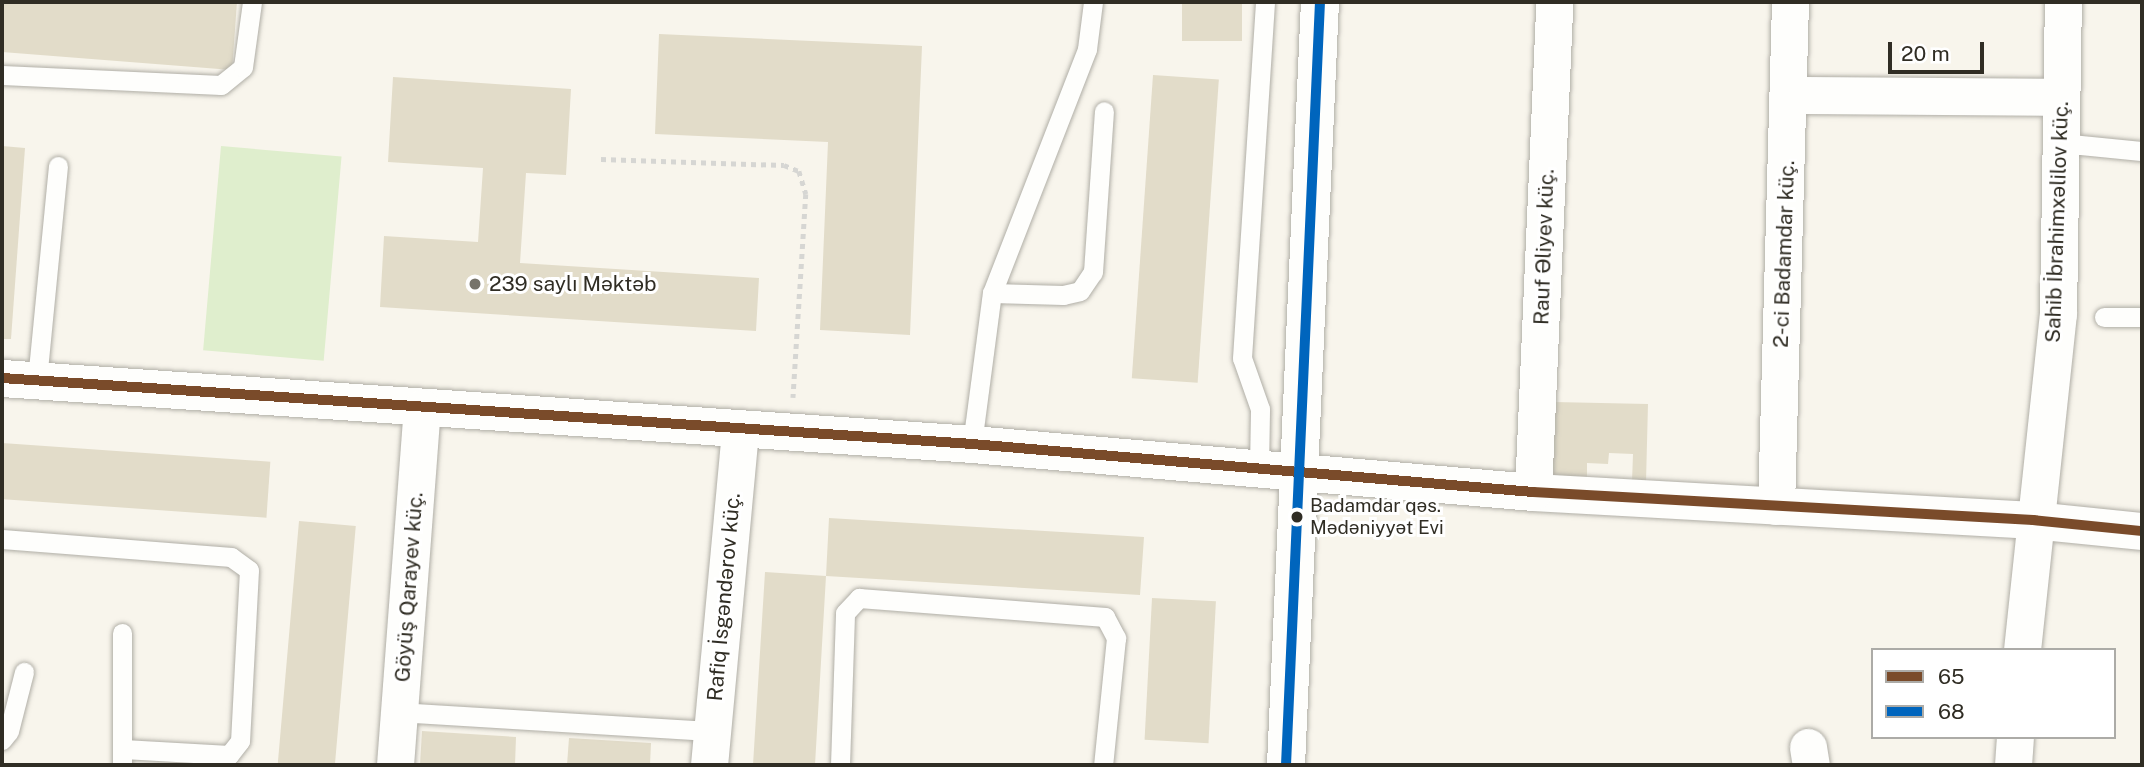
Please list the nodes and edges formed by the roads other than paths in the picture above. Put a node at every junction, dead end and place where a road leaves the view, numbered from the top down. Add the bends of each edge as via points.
1 (252, 2) edge
2 (1093, 2) edge
3 (1265, 2) edge
4 (1320, 2) edge
5 (1554, 2) edge
6 (1790, 2) edge
7 (2063, 2) edge
8 (2, 75) edge
9 (1789, 95) junction
10 (2061, 97) junction
11 (1104, 111) dead end
12 (2060, 143) junction
13 (2142, 150) edge
14 (58, 166) dead end
15 (992, 293) junction
16 (2104, 317) dead end
17 (2142, 317) edge
18 (19, 379) edge
19 (422, 408) junction
20 (740, 429) junction
21 (972, 444) junction
22 (1259, 468) junction
23 (1299, 471) junction
24 (1533, 492) junction
25 (1776, 506) junction
26 (2033, 520) junction
27 (2142, 531) edge
28 (2, 539) edge
29 (122, 633) dead end
30 (2022, 648) edge
31 (24, 672) dead end
32 (399, 712) junction
33 (2015, 739) edge
34 (2, 740) edge
35 (710, 748) edge
36 (122, 757) edge
37 (396, 765) edge
38 (840, 765) edge
39 (1103, 765) edge
40 (1286, 765) edge
41 (2013, 765) edge

1 - 8 lane via 243,67 221,85
2 - 15 lane via 1087,49
3 - 22 lane via 1242,358 1260,410
4 - 23 street
5 - 24 street, Rauf Əliyev küç.
6 - 9 street, 2-ci Badamdar küç.
7 - 10 street, Sahib İbrahimxəlilov küç.
9 - 10 street
9 - 25 street, 2-ci Badamdar küç.
10 - 12 street, Sahib İbrahimxəlilov küç.
11 - 15 lane via 1093,272 1080,291 1063,295
12 - 13 lane
12 - 26 street, Sahib İbrahimxəlilov küç. via 2058,314
14 - 18 lane
15 - 21 lane
16 - 17 lane
18 - 19 street
19 - 20 street
19 - 32 street, Göyüş Qarayev küç.
20 - 21 street
20 - 35 street, Rafiq İsgəndərov küç.
21 - 22 street
22 - 23 street
23 - 24 street
23 - 40 street
24 - 25 street
25 - 26 street
26 - 27 street
26 - 30 street, Sahib İbrahimxəlilov küç.
28 - 36 lane via 231,557 249,570 240,741 229,755
29 - 36 lane
31 - 34 lane via 9,731
32 - 35 lane
32 - 37 street, Göyüş Qarayev küç.
33 - 41 street
38 - 39 lane via 845,613 859,598 1105,617 1116,638

